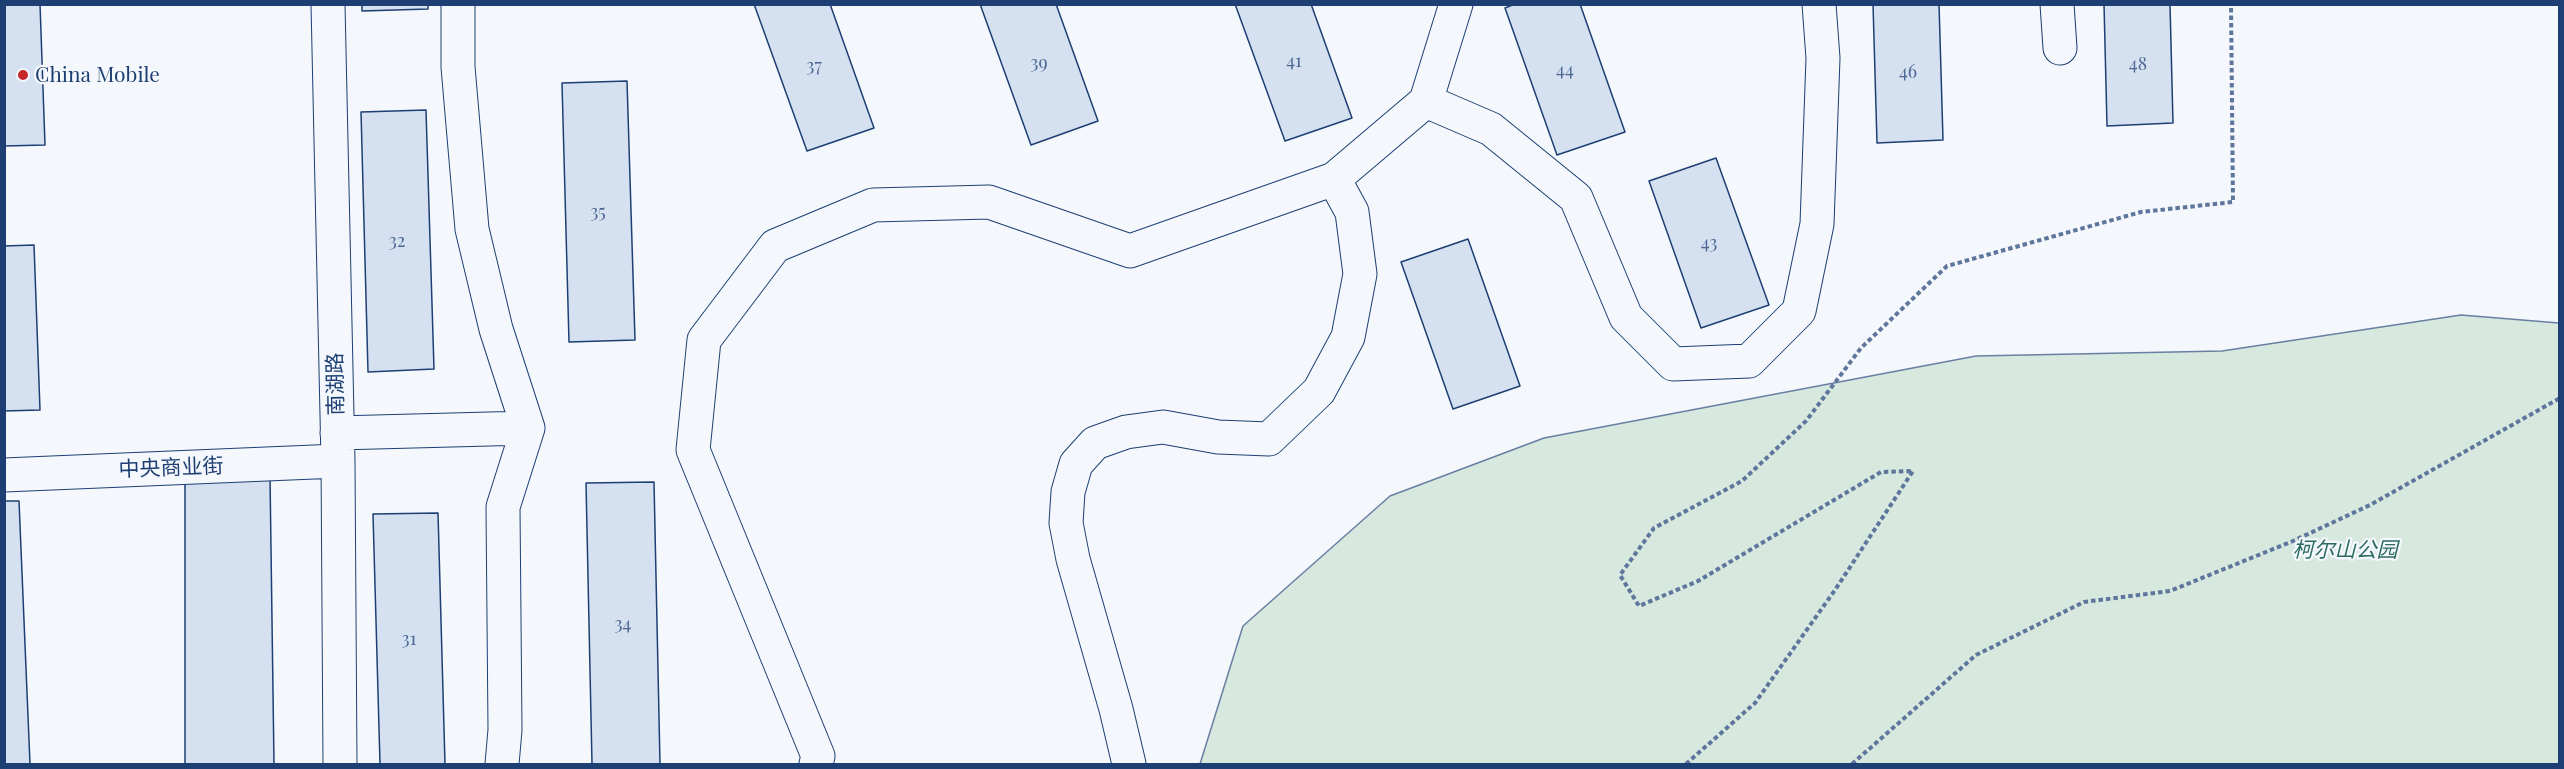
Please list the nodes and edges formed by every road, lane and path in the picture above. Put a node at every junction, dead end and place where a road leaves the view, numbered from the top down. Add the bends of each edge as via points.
1 (328, 4) edge
2 (458, 4) edge
3 (1456, 4) edge
4 (1819, 4) edge
5 (2056, 4) edge
6 (2231, 4) edge
7 (2060, 48) dead end
8 (1426, 101) junction
9 (1334, 179) junction
10 (2559, 398) edge
11 (528, 428) junction
12 (337, 447) junction
13 (4, 475) edge
14 (339, 765) edge
15 (502, 765) edge
16 (816, 765) edge
17 (1129, 765) edge
18 (1686, 765) edge
19 (1852, 765) edge

1 - 12 street, 南湖路
2 - 11 street via 458,67 472,229 496,329
3 - 8 street
4 - 8 street via 1823,58 1817,224 1799,311 1749,361 1673,364 1626,317 1576,198 1491,129
5 - 7 street
6 - 18 path via 2233,202 2141,212 1947,266 1861,348 1806,422 1742,481 1654,528 1620,575 1640,606 1698,581 1881,472 1913,471 1755,703
8 - 9 street
9 - 16 street via 1130,251 988,202 873,205 775,246 704,340 693,450 818,756
9 - 17 street via 1352,212 1360,274 1348,336 1319,391 1269,439 1218,437 1163,427 1126,432 1095,443 1076,464 1068,492 1066,523
10 - 19 path via 2370,505 2293,541 2170,591 2084,602 1976,655
11 - 12 street, 中央商业街
11 - 15 street via 503,507
12 - 13 street, 中央商业街
12 - 14 street, 南湖路

